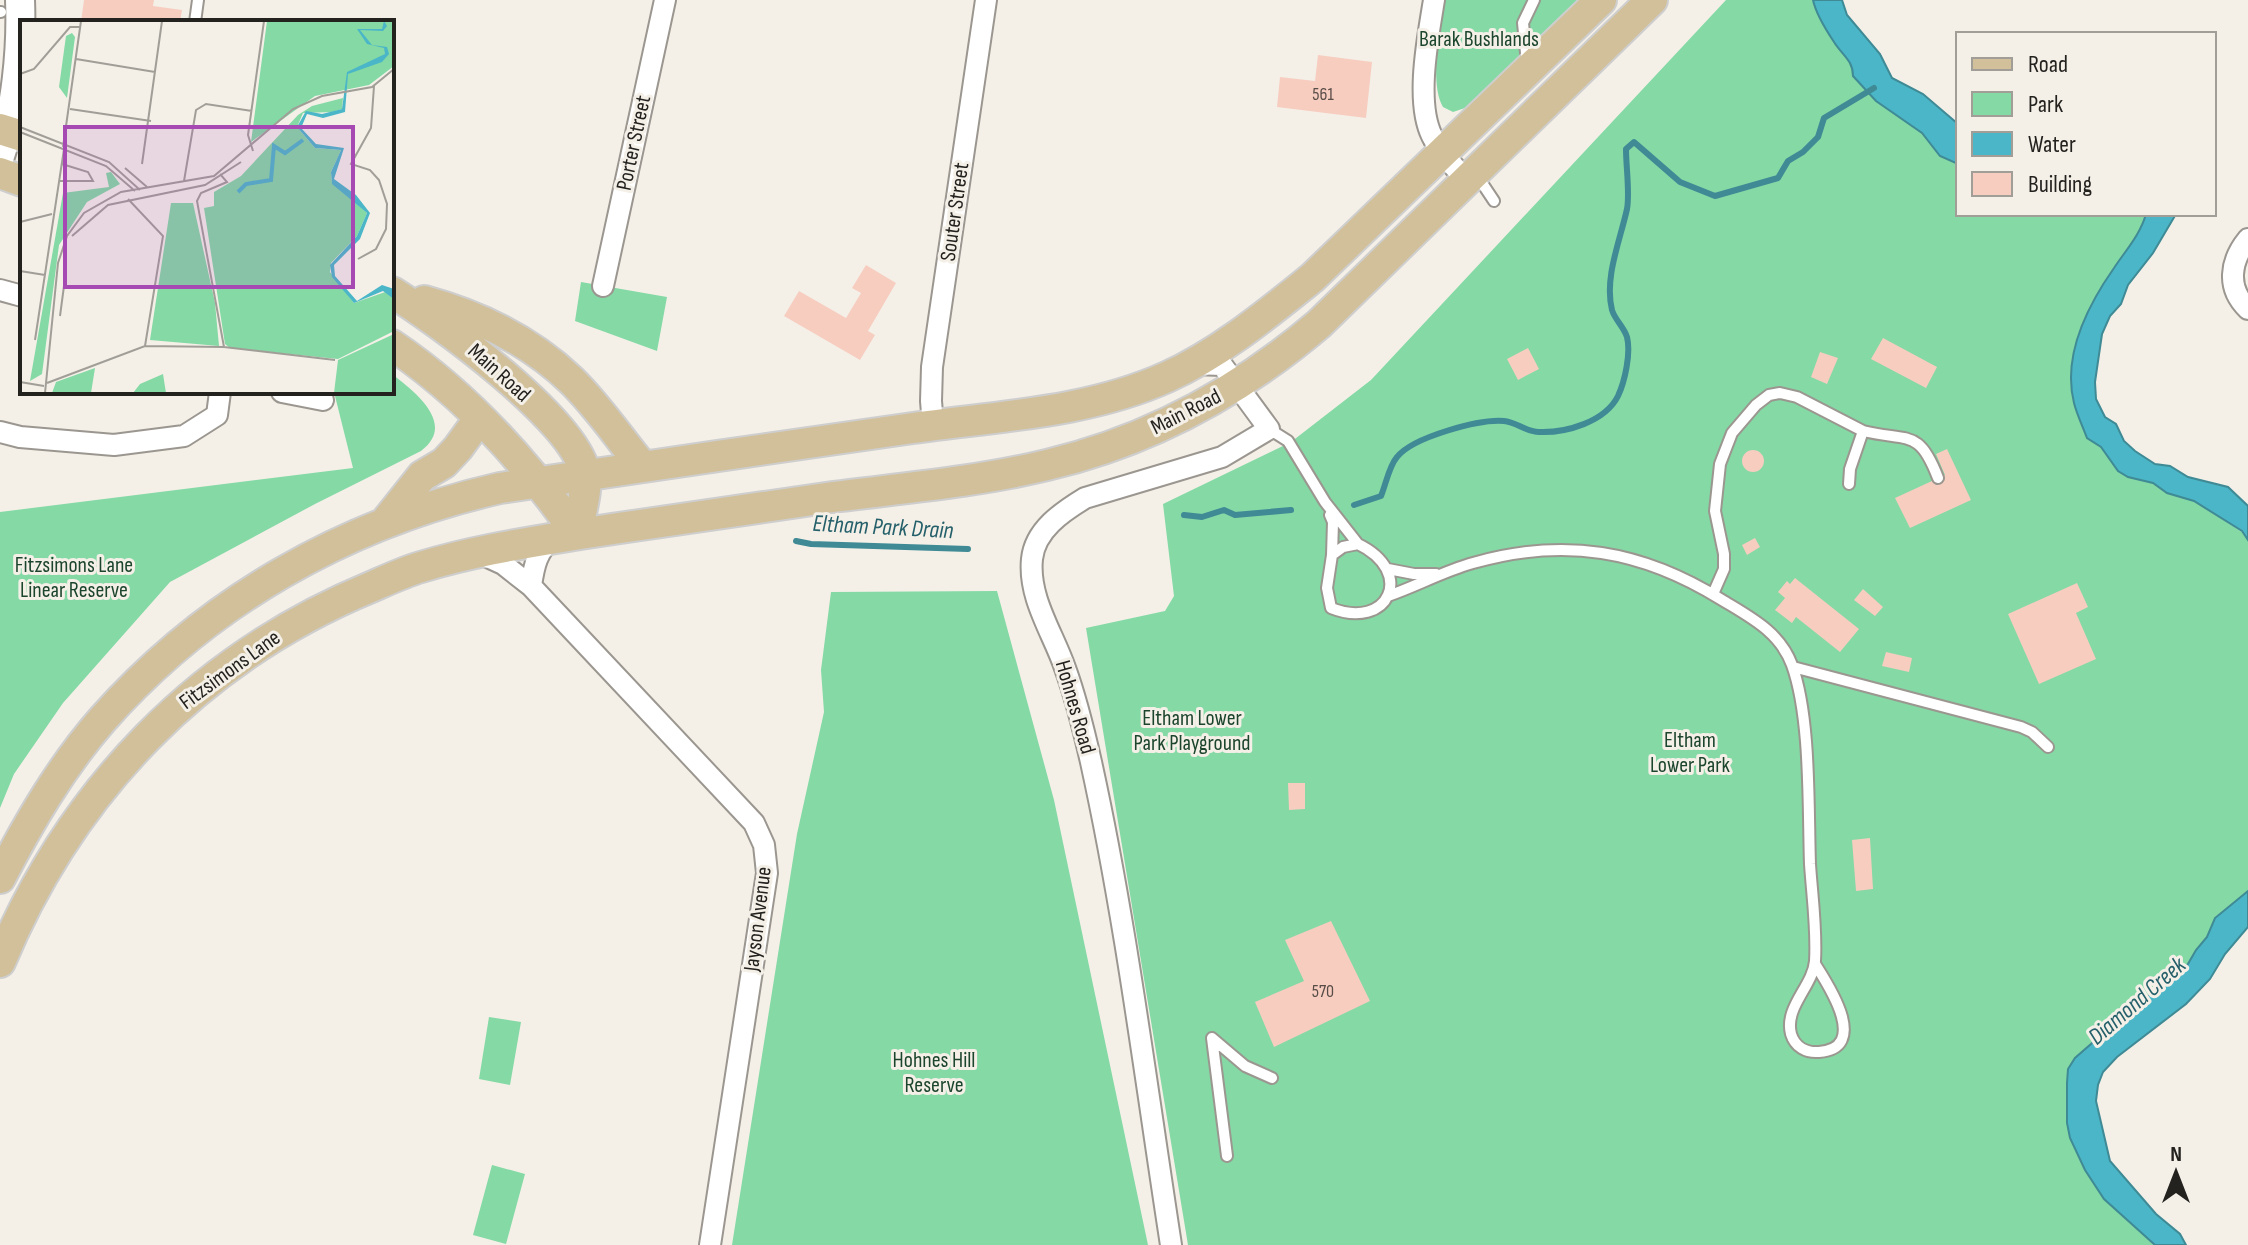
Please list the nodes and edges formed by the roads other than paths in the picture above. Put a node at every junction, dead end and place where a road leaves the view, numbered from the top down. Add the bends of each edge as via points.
1 (198, 0) edge
2 (665, 0) edge
3 (986, 0) edge
4 (1434, 0) edge
5 (1534, 0) edge
6 (1601, 0) edge
7 (1641, 5) edge
8 (10, 12) edge
9 (195, 20) edge
10 (1528, 69) junction
11 (8, 138) edge
12 (1443, 154) junction
13 (0, 173) edge
14 (1471, 176) junction
15 (20, 180) edge
16 (1494, 201) dead end
17 (2248, 239) edge
18 (603, 286) dead end
19 (0, 290) edge
20 (394, 292) edge
21 (394, 293) edge
22 (20, 295) edge
23 (2248, 309) edge
24 (394, 346) edge
25 (1192, 364) junction
26 (1238, 385) junction
27 (220, 394) edge
28 (292, 394) edge
29 (323, 400) dead end
30 (479, 419) junction
31 (933, 425) junction
32 (1269, 429) junction
33 (1863, 431) junction
34 (0, 432) edge
35 (643, 467) junction
36 (586, 475) junction
37 (1938, 478) dead end
38 (540, 482) junction
39 (1849, 484) dead end
40 (1325, 502) junction
41 (385, 521) junction
42 (565, 536) junction
43 (1358, 544) junction
44 (478, 553) junction
45 (1332, 555) junction
46 (1388, 569) junction
47 (1442, 574) junction
48 (531, 586) junction
49 (1713, 594) junction
50 (1388, 596) junction
51 (1793, 667) junction
52 (2048, 747) dead end
53 (0, 878) edge
54 (0, 962) edge
55 (1815, 964) junction
56 (1272, 1078) dead end
57 (1227, 1156) dead end
58 (710, 1245) edge
59 (1171, 1245) edge

1 - 9 lane
2 - 18 street, Porter Street
3 - 31 street, Souter Street via 932,367
4 - 12 street via 1425,115
5 - 10 lane via 1523,23
6 - 10 main road, Main Road
7 - 14 main road, Main Road
8 - 11 main road
10 - 12 main road, Main Road
12 - 14 street
12 - 25 main road, Main Road via 1312,278
13 - 15 main road
14 - 16 lane
14 - 26 main road, Main Road via 1319,324
17 - 23 street via 2232,269 2237,293
19 - 22 street
20 - 35 main road via 481,319 518,339 572,381
21 - 36 main road, Main Road via 450,330 514,384 563,435
24 - 30 main road
25 - 26 street via 1222,365
25 - 31 main road, Main Road via 1139,388 1073,406
26 - 32 street
26 - 42 main road, Main Road via 1140,436 1049,465
27 - 34 street via 217,415 184,436 114,445
28 - 29 street
30 - 38 main road
30 - 41 main road via 458,448 422,476
31 - 35 main road, Main Road
32 - 40 lane via 1288,441
32 - 59 street, Hohnes Road via 1222,457 1085,498 1049,524 1032,556 1036,596 1066,669 1112,862
33 - 37 lane via 1919,443
33 - 39 lane
33 - 49 lane via 1797,397 1769,395 1756,405 1732,433 1720,464 1715,511 1725,560
35 - 36 main road, Main Road
36 - 38 main road, Main Road
36 - 42 main road
38 - 41 main road via 466,495
38 - 42 main road
40 - 43 lane
40 - 45 lane via 1333,522
41 - 53 main road via 255,588 153,668 73,756
42 - 44 main road, Fitzsimons Lane
42 - 48 street via 540,549
43 - 45 lane
43 - 46 lane
44 - 48 street, Jayson Avenue
44 - 54 main road, Fitzsimons Lane via 418,568 334,602 264,641 199,688 82,811 18,917
45 - 50 lane via 1327,588 1331,608 1347,614 1371,612
46 - 47 lane
46 - 50 lane
47 - 49 lane via 1511,554 1576,549 1650,564
47 - 50 lane
48 - 58 street, Jayson Avenue via 754,823 764,845 767,873
49 - 51 lane via 1770,631
51 - 52 lane via 2021,727
51 - 55 lane via 1803,721
55 - 55 lane via 1844,1019 1840,1040 1820,1052 1796,1045 1790,1019
56 - 57 lane via 1245,1066 1212,1038

